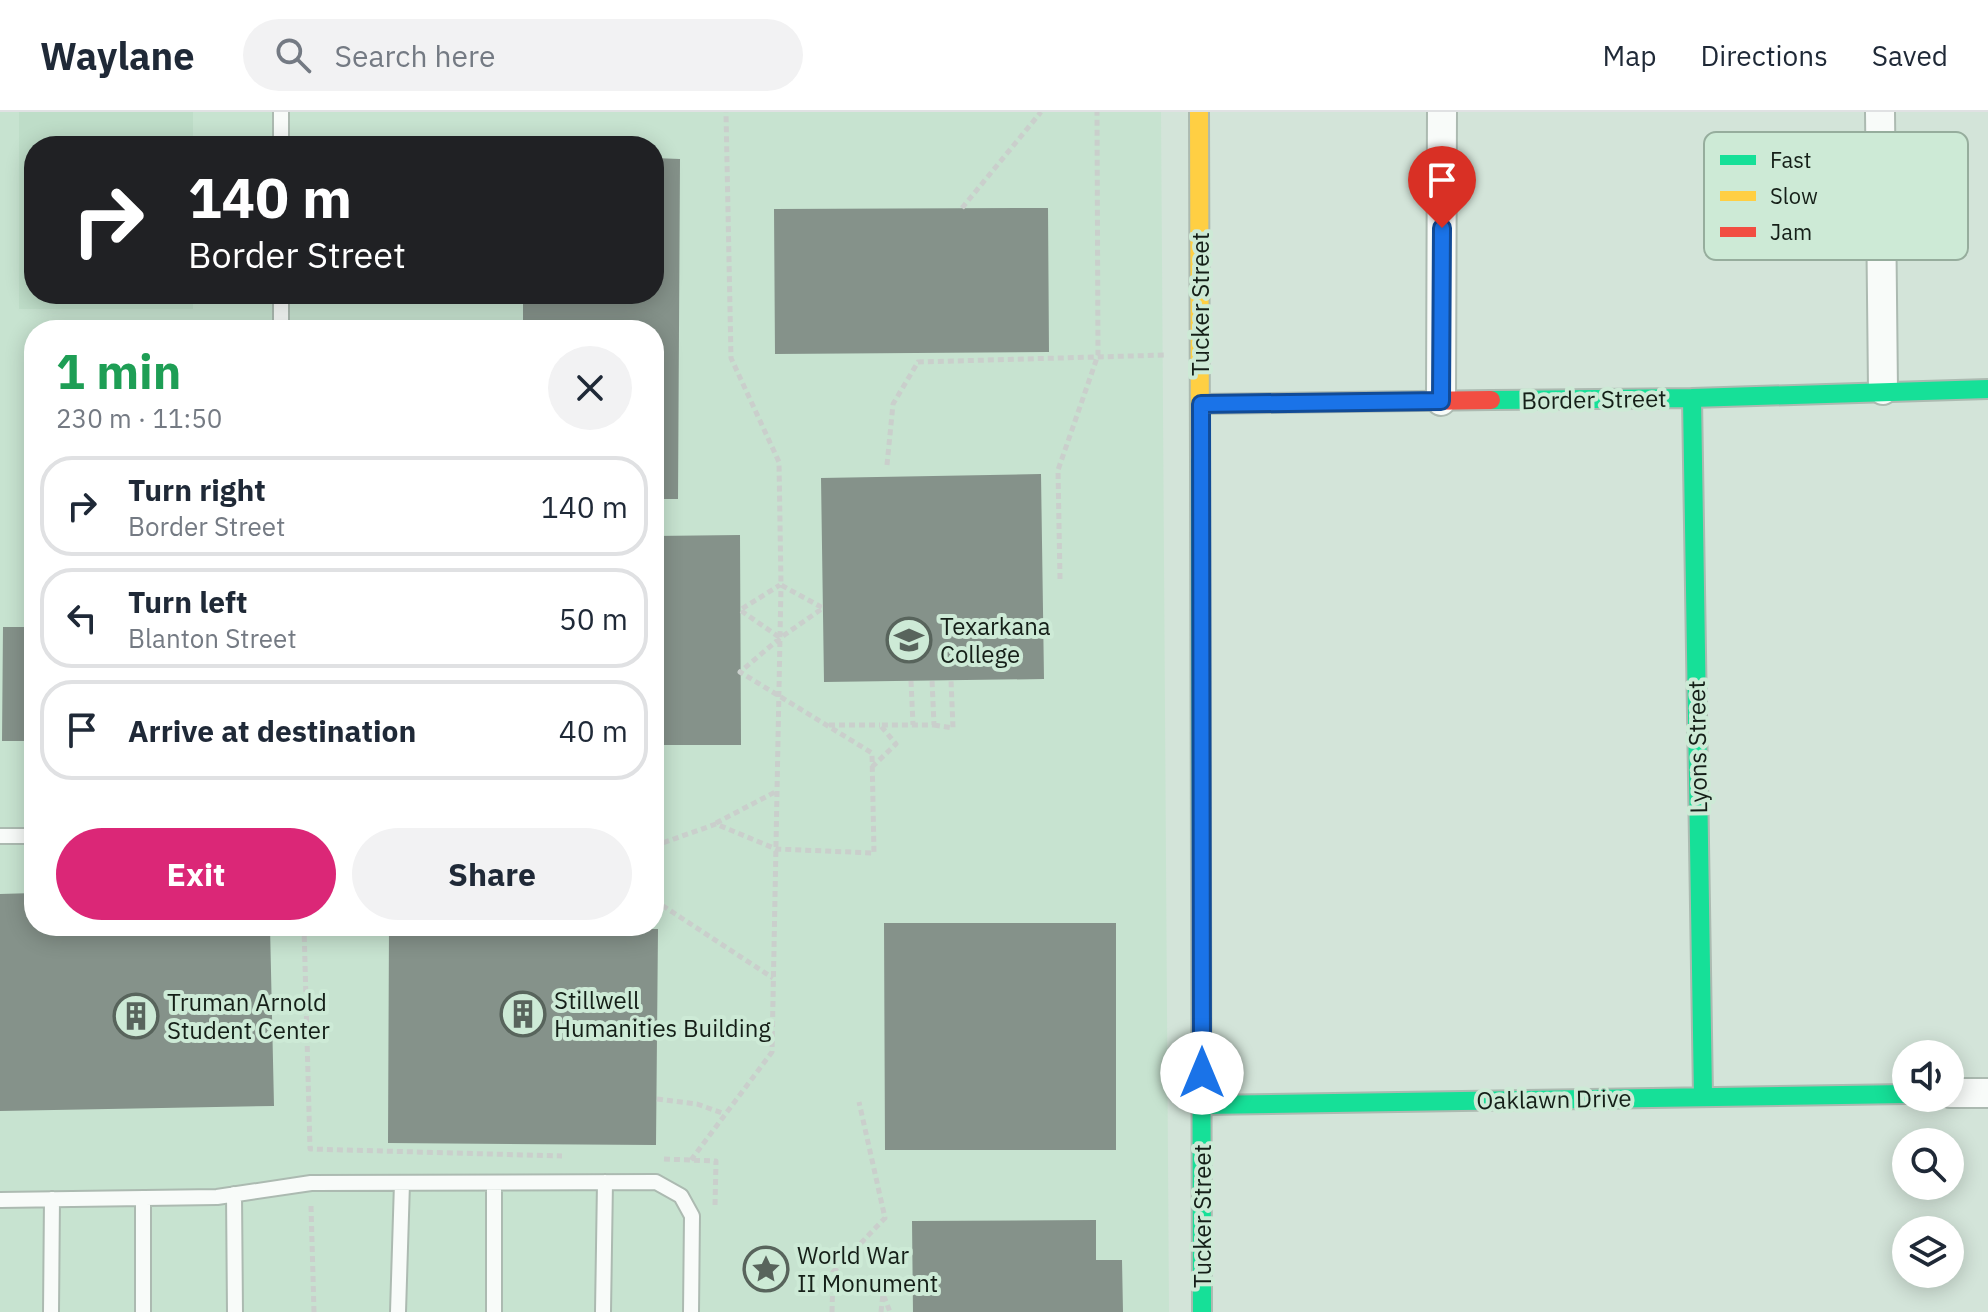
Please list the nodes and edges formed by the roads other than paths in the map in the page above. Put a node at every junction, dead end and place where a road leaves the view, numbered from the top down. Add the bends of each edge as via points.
1 (281, 112) edge
2 (1199, 112) edge
3 (1442, 112) edge
4 (1880, 112) edge
5 (1880, 132) edge
6 (281, 136) edge
7 (1882, 260) edge
8 (1988, 389) edge
9 (1883, 390) junction
10 (1692, 398) junction
11 (1441, 401) junction
12 (1201, 404) junction
13 (0, 836) edge
14 (24, 836) edge
15 (1964, 1093) edge
16 (1988, 1093) edge
17 (1892, 1094) edge
18 (1703, 1096) junction
19 (1202, 1105) junction
20 (605, 1182) junction
21 (402, 1183) junction
22 (494, 1183) junction
23 (234, 1194) junction
24 (143, 1198) junction
25 (52, 1199) junction
26 (0, 1200) edge
27 (51, 1312) edge
28 (143, 1312) edge
29 (235, 1312) edge
30 (398, 1312) edge
31 (494, 1312) edge
32 (603, 1312) edge
33 (691, 1312) edge
34 (1202, 1312) edge

1 - 6 lane
2 - 12 street, Tucker Street
3 - 11 street
4 - 5 street
7 - 9 street
8 - 9 street, Border Street
9 - 10 street, Border Street
10 - 11 street, Border Street
10 - 18 street, Lyons Street
11 - 12 street, Border Street
12 - 19 street, Tucker Street
13 - 14 lane
15 - 16 street
17 - 18 street, Oaklawn Drive
18 - 19 street, Oaklawn Drive
19 - 34 street, Tucker Street
20 - 22 lane
20 - 32 lane
20 - 33 lane via 656,1182 681,1196 692,1216
21 - 22 lane
21 - 23 lane via 311,1183
21 - 30 lane
22 - 31 lane
23 - 24 lane
23 - 29 lane
24 - 25 lane
24 - 28 lane
25 - 26 lane
25 - 27 lane

